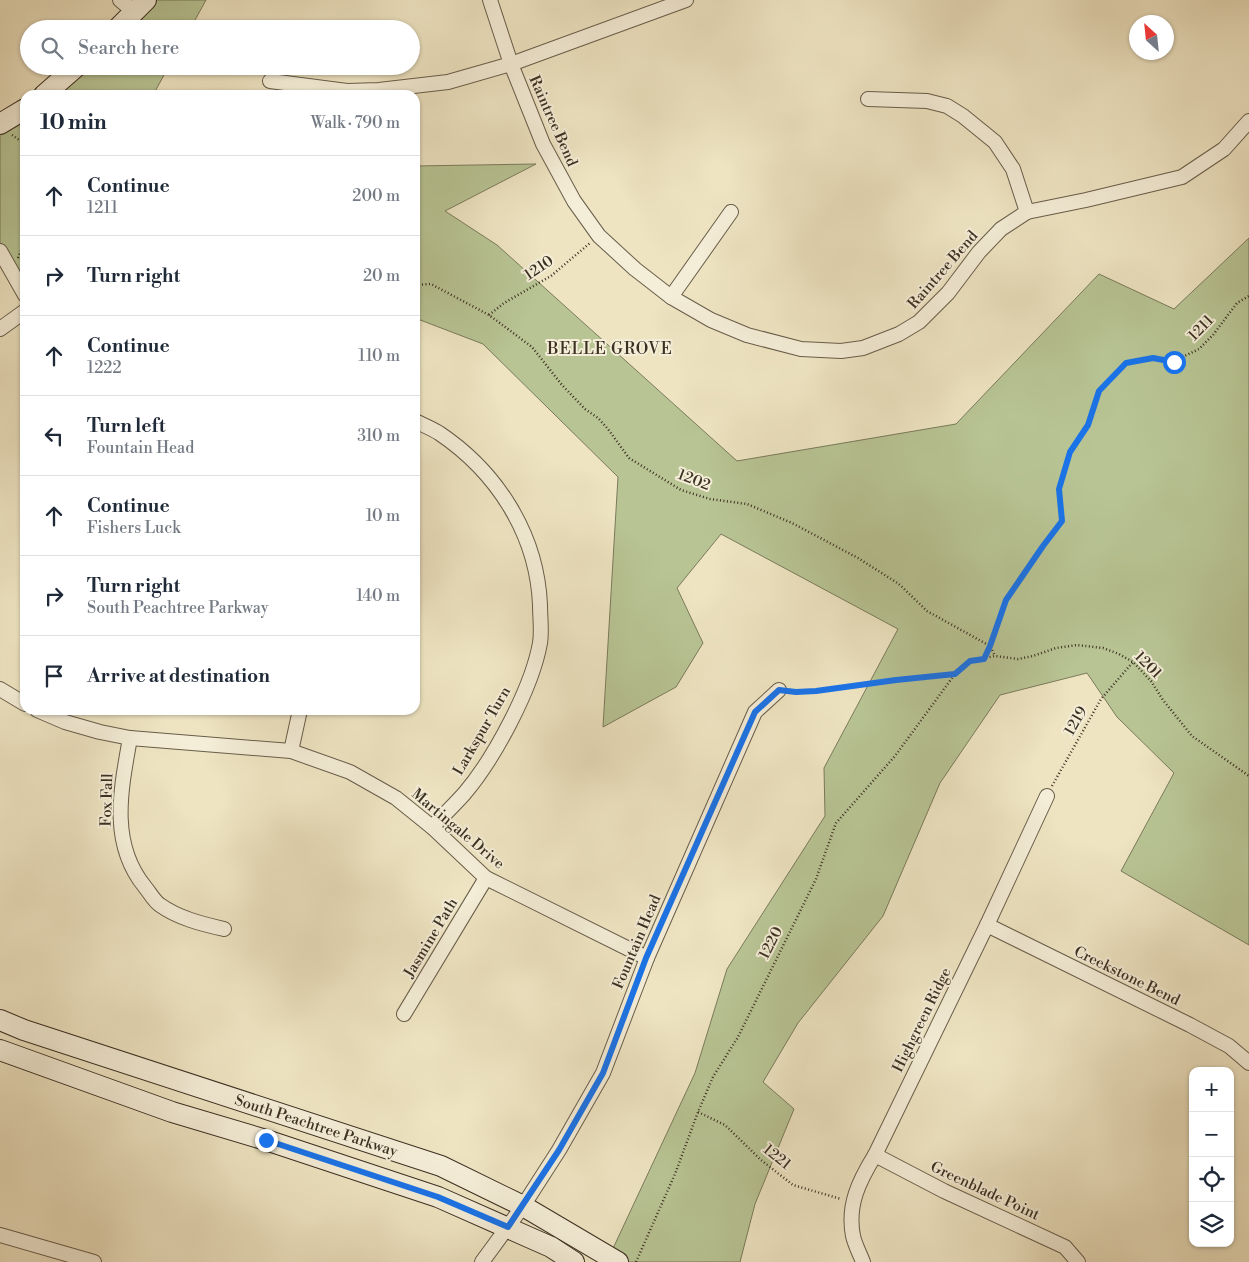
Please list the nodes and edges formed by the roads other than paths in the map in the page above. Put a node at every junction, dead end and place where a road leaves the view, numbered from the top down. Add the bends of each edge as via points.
1 (490, 0) edge
2 (686, 0) edge
3 (134, 4) edge
4 (123, 20) edge
5 (511, 64) junction
6 (67, 75) edge
7 (270, 81) dead end
8 (50, 90) edge
9 (339, 90) edge
10 (379, 90) edge
11 (868, 99) dead end
12 (20, 115) edge
13 (1249, 121) edge
14 (7, 131) edge
15 (731, 212) dead end
16 (1027, 212) junction
17 (0, 252) edge
18 (20, 286) edge
19 (671, 297) junction
20 (20, 315) edge
21 (0, 329) edge
22 (420, 424) edge
23 (0, 689) edge
24 (779, 690) road end
25 (20, 701) edge
26 (49, 715) edge
27 (299, 715) edge
28 (130, 738) junction
29 (291, 751) junction
30 (1047, 796) road end
31 (432, 827) junction
32 (486, 878) junction
33 (987, 926) junction
34 (224, 929) dead end
35 (646, 958) junction
36 (404, 1014) dead end
37 (0, 1020) edge
38 (0, 1050) edge
39 (1249, 1063) edge
40 (875, 1155) junction
41 (523, 1206) junction
42 (508, 1227) junction
43 (0, 1235) edge
44 (94, 1262) edge
45 (482, 1262) edge
46 (574, 1262) edge
47 (618, 1262) edge
48 (863, 1262) edge
49 (1078, 1262) edge

1 - 5 street, Raintree Bend
2 - 5 street
3 - 4 main road
5 - 10 street via 448,82
5 - 19 street, Raintree Bend via 543,144 574,201 599,236
6 - 8 main road
7 - 9 street
11 - 16 street via 928,101 947,106 963,116 995,142 1013,169
12 - 14 main road
13 - 16 street, Raintree Bend via 1224,149 1182,177
15 - 19 street
16 - 19 street, Raintree Bend via 1001,229 948,293 919,322 863,348 819,351 784,346 711,320
17 - 18 street
20 - 21 street
22 - 31 street, Larkspur Turn via 438,433 472,460 510,506 534,560 540,605 540,641 536,660 510,722 481,772
23 - 25 street
24 - 35 street, Fountain Head via 755,712
26 - 28 street, Martingale Drive
27 - 29 street
28 - 29 street, Martingale Drive
28 - 34 street, Fox Fall via 120,815 124,848 131,866 159,904 185,918
29 - 31 street, Martingale Drive via 350,772 396,798
30 - 33 street, Highgreen Ridge
31 - 32 street, Martingale Drive
32 - 35 street, Martingale Drive
32 - 36 street, Jasmine Path
33 - 39 street, Creekstone Bend via 1190,1025 1229,1046
33 - 40 street, Highgreen Ridge
35 - 41 street, Fountain Head via 603,1073
37 - 41 main road, South Peachtree Parkway via 441,1166
38 - 42 main road, South Peachtree Parkway via 172,1112 438,1197
40 - 48 street, Highgreen Ridge via 852,1202 853,1237
40 - 49 street, Greenblade Point via 1065,1247
41 - 42 street, Fountain Head
41 - 47 main road, South Peachtree Parkway
42 - 45 street, Fountain Head
42 - 46 main road, South Peachtree Parkway via 551,1246
43 - 44 street

